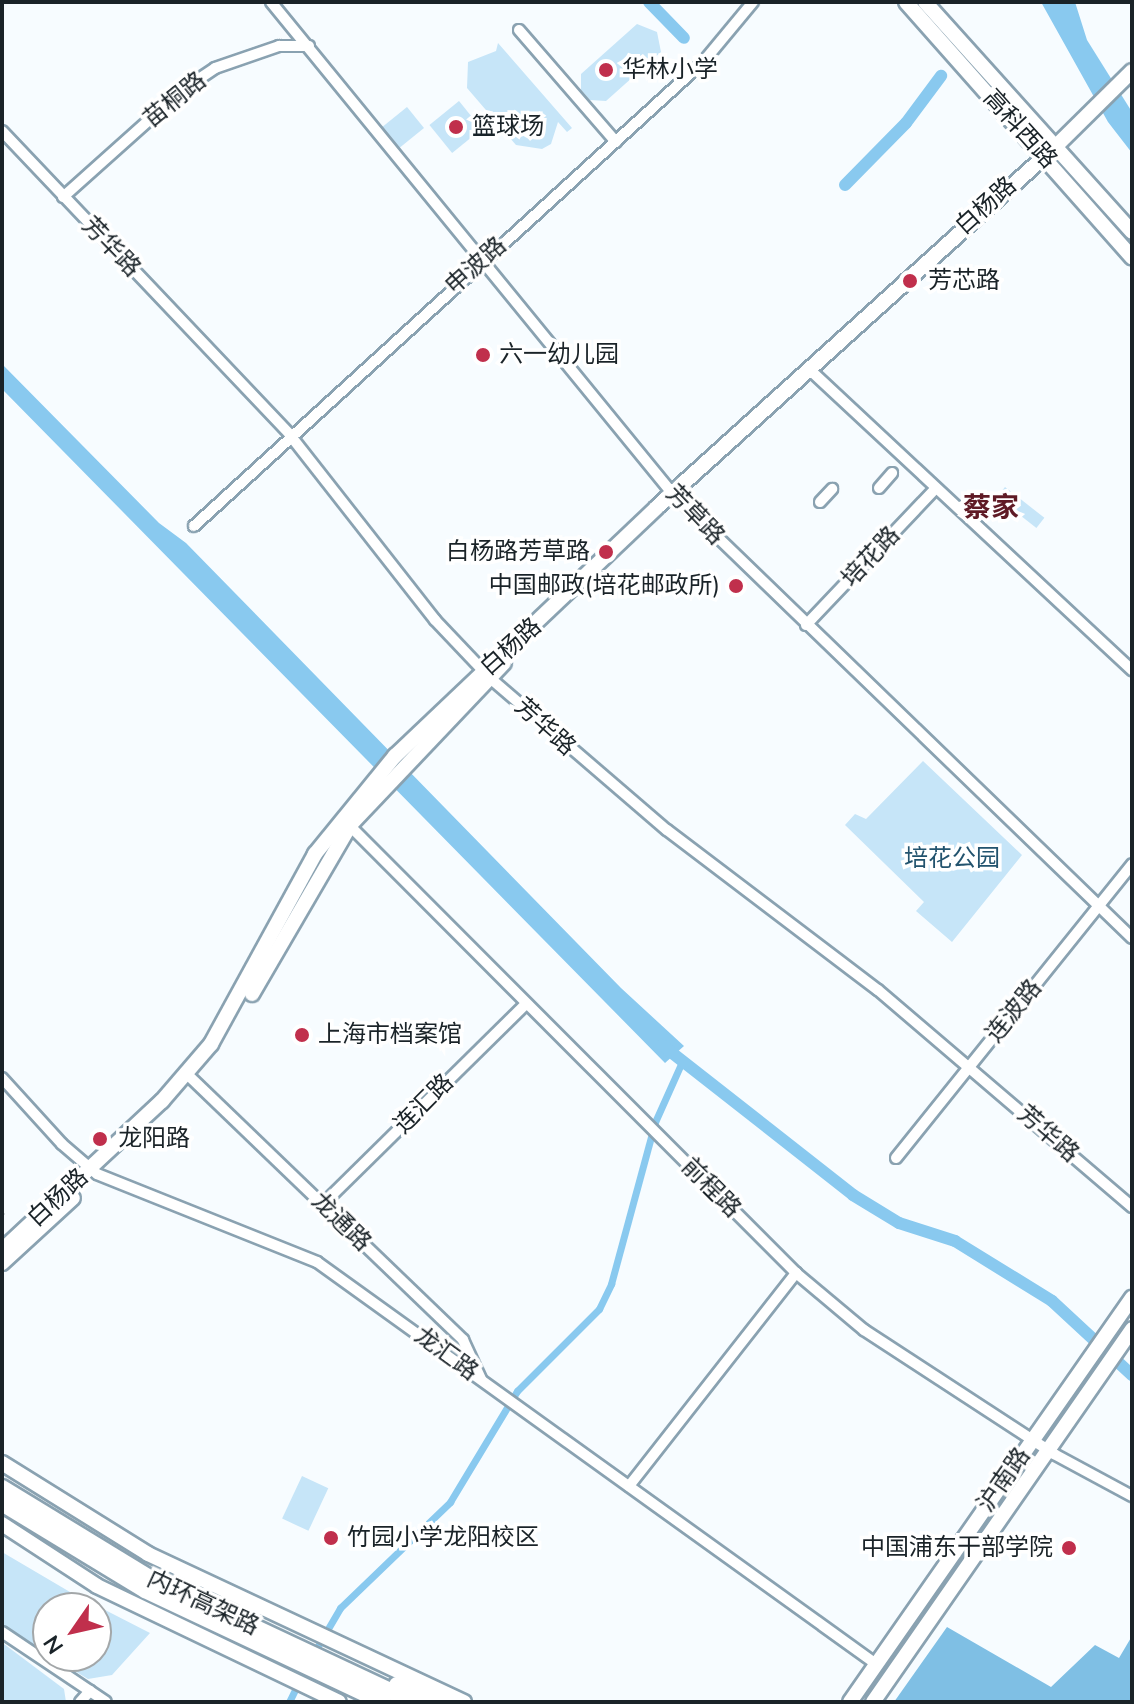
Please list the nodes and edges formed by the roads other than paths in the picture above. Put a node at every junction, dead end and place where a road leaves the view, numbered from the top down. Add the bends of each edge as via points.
1 (271, 2) edge
2 (753, 2) edge
3 (906, 2) edge
4 (925, 2) edge
5 (519, 30) dead end
6 (309, 46) junction
7 (1132, 71) edge
8 (2, 131) edge
9 (616, 142) junction
10 (1049, 154) junction
11 (63, 197) junction
12 (1132, 232) edge
13 (1132, 257) edge
14 (481, 261) junction
15 (812, 372) junction
16 (290, 435) junction
17 (892, 473) dead end
18 (879, 488) dead end
19 (832, 489) dead end
20 (935, 489) junction
21 (675, 496) junction
22 (820, 502) dead end
23 (194, 526) dead end
24 (806, 625) junction
25 (1132, 670) edge
26 (486, 674) junction
27 (346, 821) junction
28 (1132, 864) edge
29 (1099, 905) junction
30 (1132, 938) edge
31 (526, 1004) junction
32 (969, 1066) junction
33 (2, 1078) edge
34 (190, 1078) junction
35 (896, 1158) dead end
36 (94, 1171) junction
37 (323, 1204) junction
38 (1132, 1207) edge
39 (2, 1250) edge
40 (2, 1263) edge
41 (796, 1273) junction
42 (1132, 1298) edge
43 (1132, 1329) edge
44 (481, 1379) junction
45 (1033, 1438) junction
46 (1047, 1449) junction
47 (2, 1463) edge
48 (629, 1486) junction
49 (2, 1488) edge
50 (1132, 1496) edge
51 (2, 1503) edge
52 (2, 1524) edge
53 (59, 1535) junction
54 (2, 1632) edge
55 (297, 1654) junction
56 (876, 1664) junction
57 (325, 1667) junction
58 (90, 1691) junction
59 (80, 1702) edge
60 (106, 1702) edge
61 (339, 1702) edge
62 (364, 1702) edge
63 (383, 1702) edge
64 (413, 1702) edge
65 (449, 1702) edge
66 (464, 1702) edge
67 (850, 1702) edge
68 (873, 1702) edge

1 - 6 street, 芳草路
2 - 9 street, 申波路 via 713,52
3 - 10 main road, 高科西路
4 - 10 main road, 高科西路
5 - 9 street
6 - 11 street, 苗桐路 via 279,46 215,68 184,89
6 - 14 street, 芳草路
7 - 10 main road, 白杨路
8 - 11 street, 芳华路
9 - 14 street, 申波路
10 - 12 main road, 高科西路
10 - 13 main road, 高科西路
10 - 15 main road, 白杨路
11 - 16 street, 芳华路
14 - 16 street, 申波路
14 - 21 street, 芳草路
15 - 20 street
15 - 21 main road, 白杨路
16 - 23 street, 申波路
16 - 26 street, 芳华路 via 435,620
17 - 18 street
19 - 22 street
20 - 24 street, 培花路
20 - 25 street
21 - 24 street, 芳草路
21 - 26 main road, 白杨路
24 - 29 street, 芳草路
26 - 27 main road, 白杨路
26 - 32 street, 芳华路 via 631,801
27 - 31 street, 前程路
27 - 34 main road, 白杨路 via 297,886 232,1012
28 - 29 street, 连波路
29 - 30 street, 芳草路
29 - 32 street, 连波路
31 - 37 street, 连汇路
31 - 41 street, 前程路
32 - 35 street, 连波路
32 - 38 street, 芳华路
33 - 36 street, 龙汇路
34 - 36 main road, 白杨路
34 - 37 street, 龙通路
36 - 39 main road, 白杨路
36 - 40 main road, 白杨路
36 - 44 street, 龙汇路 via 307,1257
37 - 44 street, 龙通路 via 463,1340
41 - 45 street, 前程路 via 864,1330
41 - 48 street
42 - 45 main road, 沪南路
43 - 46 main road, 沪南路
44 - 48 street, 龙汇路
45 - 46 street, 前程路
45 - 56 main road, 沪南路
46 - 50 street, 前程路
46 - 68 main road, 沪南路
47 - 55 main road
48 - 56 street, 龙汇路
49 - 53 highway, 内环高架路
51 - 53 highway, 内环高架路
52 - 55 main road via 97,1586
53 - 55 highway, 内环高架路
53 - 55 highway, 内环高架路 via 145,1590 271,1650
54 - 58 street
55 - 57 highway, 内环高架路
55 - 57 main road
56 - 67 main road, 沪南路
57 - 61 main road
57 - 62 highway
57 - 63 highway, 内环高架路
57 - 64 highway, 内环高架路
57 - 65 highway
57 - 66 main road
58 - 59 street
58 - 60 street

